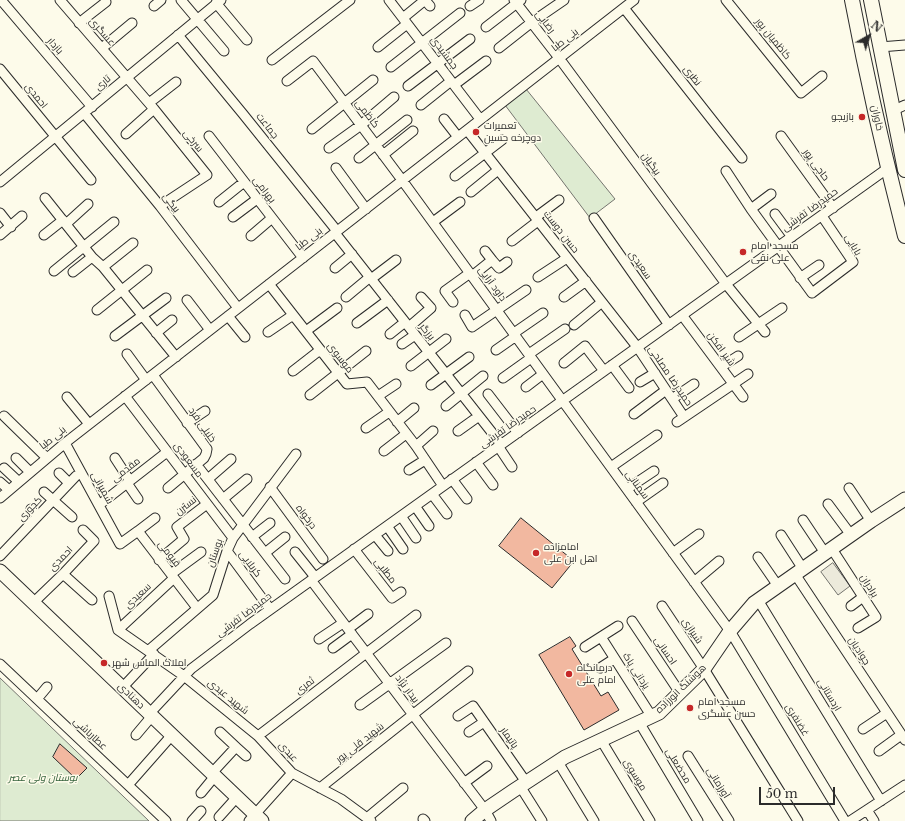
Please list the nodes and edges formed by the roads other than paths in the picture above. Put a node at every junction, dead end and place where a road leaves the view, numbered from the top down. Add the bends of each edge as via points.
1 (1, 0) edge
2 (60, 0) edge
3 (181, 0) edge
4 (350, 0) edge
5 (479, 0) edge
6 (564, 0) edge
7 (634, 0) edge
8 (726, 0) edge
9 (852, 0) edge
10 (871, 0) edge
11 (393, 1) edge
12 (517, 1) edge
13 (106, 2) dead end
14 (218, 2) edge
15 (427, 3) edge
16 (470, 6) dead end
17 (624, 8) junction
18 (460, 13) dead end
19 (197, 19) junction
20 (405, 21) junction
21 (79, 22) junction
22 (532, 22) junction
23 (132, 23) dead end
24 (486, 27) dead end
25 (178, 35) junction
26 (470, 39) dead end
27 (247, 40) dead end
28 (422, 43) junction
29 (905, 45) edge
30 (378, 47) dead end
31 (880, 47) junction
32 (102, 48) junction
33 (498, 48) dead end
34 (224, 51) dead end
35 (559, 58) junction
36 (272, 60) dead end
37 (486, 62) dead end
38 (438, 64) junction
39 (391, 66) dead end
40 (0, 69) edge
41 (822, 76) dead end
42 (127, 78) junction
43 (373, 80) dead end
44 (287, 81) dead end
45 (176, 82) dead end
46 (453, 83) junction
47 (408, 86) dead end
48 (394, 97) dead end
49 (24, 98) junction
50 (344, 102) junction
51 (422, 105) dead end
52 (17, 106) dead end
53 (92, 106) junction
54 (151, 106) junction
55 (899, 108) edge
56 (84, 113) junction
57 (444, 119) dead end
58 (407, 120) dead end
59 (480, 120) junction
60 (361, 125) junction
61 (312, 129) dead end
62 (467, 130) junction
63 (413, 131) dead end
64 (126, 134) dead end
65 (209, 136) dead end
66 (781, 136) dead end
67 (55, 137) junction
68 (458, 137) junction
69 (502, 140) dead end
70 (376, 144) junction
71 (329, 148) dead end
72 (485, 153) junction
73 (384, 155) junction
74 (359, 158) dead end
75 (742, 158) dead end
76 (336, 168) dead end
77 (888, 168) junction
78 (498, 170) junction
79 (905, 170) edge
80 (726, 171) dead end
81 (455, 176) dead end
82 (91, 180) dead end
83 (402, 180) junction
84 (0, 182) edge
85 (244, 182) junction
86 (472, 192) dead end
87 (771, 194) dead end
88 (45, 198) dead end
89 (257, 199) junction
90 (559, 200) dead end
91 (219, 202) dead end
92 (460, 202) dead end
93 (88, 204) dead end
94 (160, 206) junction
95 (751, 208) junction
96 (833, 208) junction
97 (366, 209) junction
98 (0, 213) edge
99 (775, 214) dead end
100 (22, 216) dead end
101 (822, 216) junction
102 (232, 217) dead end
103 (272, 218) junction
104 (594, 218) dead end
105 (537, 219) junction
106 (65, 222) junction
107 (114, 222) dead end
108 (433, 222) junction
109 (11, 227) junction
110 (336, 232) junction
111 (0, 235) edge
112 (44, 235) dead end
113 (251, 236) dead end
114 (905, 236) edge
115 (792, 237) junction
116 (512, 241) dead end
117 (133, 243) dead end
118 (84, 246) junction
119 (778, 247) junction
120 (352, 254) junction
121 (92, 257) junction
122 (303, 258) junction
123 (567, 258) junction
124 (396, 260) dead end
125 (507, 262) dead end
126 (819, 265) dead end
127 (103, 267) junction
128 (335, 268) dead end
129 (147, 270) dead end
130 (54, 271) dead end
131 (73, 272) dead end
132 (471, 275) junction
133 (538, 277) dead end
134 (371, 278) junction
135 (800, 278) junction
136 (586, 281) junction
137 (269, 284) junction
138 (726, 284) junction
139 (526, 290) dead end
140 (122, 291) junction
141 (346, 297) dead end
142 (421, 297) dead end
143 (564, 297) dead end
144 (166, 298) dead end
145 (187, 300) dead end
146 (388, 300) junction
147 (453, 302) dead end
148 (602, 302) junction
149 (238, 308) junction
150 (337, 308) dead end
151 (782, 308) dead end
152 (97, 310) dead end
153 (497, 310) junction
154 (543, 313) dead end
155 (142, 315) junction
156 (293, 315) junction
157 (465, 315) dead end
158 (682, 315) junction
159 (228, 316) junction
160 (172, 320) dead end
161 (357, 323) dead end
162 (758, 323) junction
163 (669, 324) junction
164 (407, 325) junction
165 (574, 325) dead end
166 (565, 329) dead end
167 (210, 330) junction
168 (306, 331) junction
169 (268, 332) dead end
170 (765, 332) dead end
171 (156, 333) junction
172 (390, 334) dead end
173 (415, 335) junction
174 (515, 335) junction
175 (115, 336) dead end
176 (245, 337) dead end
177 (739, 337) dead end
178 (446, 339) dead end
179 (402, 344) dead end
180 (638, 348) junction
181 (320, 350) junction
182 (496, 350) dead end
183 (366, 351) dead end
184 (428, 352) junction
185 (127, 354) dead end
186 (530, 356) junction
187 (738, 356) dead end
188 (176, 357) junction
189 (469, 357) dead end
190 (564, 363) dead end
191 (612, 365) junction
192 (411, 366) dead end
193 (721, 367) junction
194 (293, 371) dead end
195 (604, 371) junction
196 (338, 373) junction
197 (655, 373) junction
198 (446, 374) junction
199 (544, 374) junction
200 (748, 374) dead end
201 (483, 376) dead end
202 (150, 377) junction
203 (503, 378) dead end
204 (640, 382) dead end
205 (396, 384) dead end
206 (694, 384) dead end
207 (733, 384) junction
208 (431, 385) dead end
209 (526, 387) dead end
210 (629, 388) dead end
211 (666, 390) junction
212 (461, 393) junction
213 (488, 394) dead end
214 (310, 395) dead end
215 (125, 396) junction
216 (378, 396) junction
217 (67, 397) dead end
218 (743, 397) dead end
219 (672, 399) junction
220 (563, 401) junction
221 (446, 406) dead end
222 (414, 408) dead end
223 (205, 412) dead end
224 (389, 412) junction
225 (634, 414) dead end
226 (4, 416) dead end
227 (479, 416) junction
228 (397, 422) junction
229 (187, 423) junction
230 (89, 424) junction
231 (366, 428) dead end
232 (433, 431) dead end
233 (458, 431) dead end
234 (518, 433) junction
235 (406, 434) junction
236 (657, 435) dead end
237 (64, 444) junction
238 (416, 446) junction
239 (500, 446) junction
240 (167, 452) junction
241 (384, 452) dead end
242 (296, 454) dead end
243 (16, 458) dead end
244 (47, 458) junction
245 (115, 458) dead end
246 (231, 459) dead end
247 (425, 460) junction
248 (476, 462) junction
249 (196, 464) junction
250 (512, 467) dead end
251 (611, 467) junction
252 (4, 468) dead end
253 (409, 470) dead end
254 (654, 471) dead end
255 (30, 472) junction
256 (59, 473) dead end
257 (184, 473) junction
258 (76, 476) dead end
259 (208, 479) junction
260 (247, 479) dead end
261 (452, 479) junction
262 (0, 482) edge
263 (18, 482) junction
264 (129, 482) junction
265 (70, 483) junction
266 (664, 483) dead end
267 (492, 485) dead end
268 (444, 486) junction
269 (270, 487) junction
270 (168, 488) dead end
271 (849, 488) dead end
272 (627, 489) junction
273 (9, 490) junction
274 (44, 492) dead end
275 (432, 494) junction
276 (0, 498) edge
277 (138, 499) dead end
278 (223, 499) junction
279 (467, 499) dead end
280 (905, 499) edge
281 (53, 501) junction
282 (636, 502) junction
283 (207, 504) junction
284 (828, 504) dead end
285 (99, 505) junction
286 (416, 506) junction
287 (31, 509) dead end
288 (447, 514) dead end
289 (38, 516) junction
290 (401, 516) junction
291 (72, 517) dead end
292 (155, 518) dead end
293 (803, 520) dead end
294 (871, 521) junction
295 (270, 523) dead end
296 (243, 524) junction
297 (387, 526) junction
298 (429, 526) dead end
299 (82, 530) dead end
300 (138, 531) junction
301 (699, 534) dead end
302 (375, 535) junction
303 (781, 535) dead end
304 (851, 535) junction
305 (252, 537) junction
306 (285, 537) dead end
307 (233, 538) junction
308 (416, 538) dead end
309 (354, 549) junction
310 (402, 549) dead end
311 (227, 551) junction
312 (388, 551) dead end
313 (829, 551) junction
314 (201, 552) dead end
315 (295, 552) dead end
316 (265, 553) junction
317 (673, 553) junction
318 (0, 556) edge
319 (758, 557) dead end
320 (323, 559) dead end
321 (160, 560) junction
322 (719, 561) dead end
323 (799, 571) junction
324 (63, 574) junction
325 (2, 576) edge
326 (172, 576) junction
327 (285, 579) dead end
328 (313, 579) junction
329 (694, 582) junction
330 (778, 586) junction
331 (401, 592) dead end
332 (109, 596) dead end
333 (863, 597) junction
334 (92, 600) dead end
335 (758, 600) junction
336 (33, 603) junction
337 (662, 606) dead end
338 (851, 606) dead end
339 (197, 608) junction
340 (270, 609) junction
341 (368, 614) dead end
342 (416, 615) dead end
343 (632, 621) dead end
344 (618, 626) dead end
345 (858, 628) dead end
346 (348, 629) junction
347 (118, 630) junction
348 (730, 631) junction
349 (601, 637) junction
350 (319, 639) dead end
351 (446, 643) dead end
352 (333, 648) dead end
353 (585, 648) dead end
354 (151, 652) junction
355 (366, 653) junction
356 (614, 658) junction
357 (0, 664) edge
358 (600, 668) dead end
359 (704, 669) junction
360 (468, 671) dead end
361 (184, 676) junction
362 (389, 684) junction
363 (47, 687) dead end
364 (122, 688) junction
365 (680, 693) junction
366 (37, 699) junction
367 (360, 705) dead end
368 (887, 713) junction
369 (151, 715) junction
370 (413, 715) junction
371 (458, 716) dead end
372 (652, 716) junction
373 (484, 722) junction
374 (640, 722) junction
375 (863, 729) dead end
376 (220, 732) dead end
377 (469, 732) dead end
378 (136, 735) dead end
379 (172, 735) junction
380 (258, 736) junction
381 (903, 738) edge
382 (601, 740) junction
383 (236, 747) junction
384 (879, 751) dead end
385 (246, 756) dead end
386 (688, 756) dead end
387 (558, 762) junction
388 (487, 766) dead end
389 (292, 773) junction
390 (213, 775) junction
391 (464, 782) junction
392 (523, 784) junction
393 (128, 785) junction
394 (403, 788) dead end
395 (323, 789) junction
396 (904, 789) edge
397 (201, 793) dead end
398 (237, 797) junction
399 (881, 801) junction
400 (867, 810) junction
401 (201, 812) dead end
402 (488, 816) edge
403 (220, 817) dead end
404 (255, 819) edge
405 (369, 819) edge
406 (166, 821) edge
407 (192, 821) edge
408 (472, 821) edge
409 (542, 821) edge
410 (594, 821) edge
411 (650, 821) edge
412 (698, 821) edge
413 (729, 821) edge
414 (798, 821) edge
415 (845, 821) edge
416 (850, 821) edge
417 (874, 821) edge

1 - 53 street, بازدار
2 - 21 street, عسگری
3 - 19 street
4 - 36 street
5 - 16 street
6 - 22 street
7 - 17 street, بنی طبا
8 - 41 street, کاظمیان پور via 801,93
9 - 77 main road, خاوران
10 - 31 main road, خاوران
11 - 20 street, جمشیدی
12 - 22 street, رضایی
12 - 24 street
13 - 21 street
14 - 19 street, تاری
14 - 27 street
15 - 20 street
17 - 35 street, بنی طبا
17 - 75 street, نظری
18 - 28 street
19 - 25 street, تاری
19 - 34 street
20 - 28 street, جمشیدی
20 - 30 street
21 - 32 street, عسگری
22 - 33 street
22 - 35 street, رضایی
23 - 32 street
25 - 42 street, تاری
25 - 110 street, جماعت
26 - 38 street
28 - 38 street, جمشیدی
28 - 39 street
29 - 31 street
31 - 55 main road, خاوران
32 - 42 street, عسگری
35 - 59 street, بنی طبا
35 - 138 street, بیگیان
37 - 46 street
38 - 46 street, جمشیدی
38 - 47 street
40 - 49 street, احمدی
42 - 53 street, تاری
42 - 54 street, سرخی
43 - 50 street
44 - 50 street, کاظمی via 313,61
45 - 54 street
46 - 51 street
46 - 59 street, جمشیدی
48 - 60 street
49 - 52 street
49 - 67 street, احمدی
50 - 60 street, کاظمی
50 - 61 street
53 - 56 street, تاری
54 - 64 street
54 - 94 street, سرخی via 206,175
55 - 79 main road, خاوران
56 - 67 street, تاری
56 - 94 street, بیگی
57 - 68 street
58 - 70 street
59 - 62 street, بنی طبا
60 - 70 street, کاظمی
60 - 71 street
62 - 68 street, بنی طبا
62 - 72 street, حسن دوست
63 - 73 street
65 - 85 street, بهرامی
66 - 96 street, حاجی پور
67 - 82 street, احمدی
67 - 84 street, تاری
68 - 83 street, بنی طبا
69 - 72 street
70 - 73 street, کاظمی
70 - 74 street
72 - 78 street, حسن دوست
72 - 81 street
73 - 83 street, کاظمی
76 - 97 street
77 - 96 street, حمیدرضا تفرشی
77 - 114 main road, خاوران
78 - 86 street
78 - 105 street, حسن دوست
80 - 95 street
83 - 97 street, بنی طبا
83 - 108 street, داود آرایی
85 - 89 street, بهرامی
85 - 91 street
87 - 95 street
88 - 106 street
89 - 102 street
89 - 103 street, بهرامی
90 - 105 street
92 - 108 street
93 - 106 street
94 - 149 street, بیگی
95 - 119 street
96 - 101 street, حمیدرضا تفرشی
97 - 110 street, بنی طبا
98 - 109 street
99 - 115 street
100 - 109 street
101 - 115 street, حمیدرضا تفرشی
101 - 135 street, بابایی via 853,262 812,293
103 - 113 street
103 - 122 street, بهرامی
104 - 163 street, سعیدی
105 - 116 street
105 - 123 street, حسن دوست
106 - 112 street
106 - 118 street
107 - 118 street
108 - 132 street, داود آرایی
109 - 111 street
110 - 120 street, برزگر
110 - 122 street, بنی طبا
115 - 119 street, حمیدرضا تفرشی
117 - 127 street
118 - 121 street
118 - 130 street
119 - 135 street
119 - 138 street, حمیدرضا تفرشی
120 - 128 street
120 - 134 street, برزگر
121 - 127 street
121 - 131 street
122 - 137 street, بنی طبا
123 - 133 street
123 - 136 street, حسن دوست
124 - 134 street
125 - 132 street via 499,268 490,254
126 - 135 street
127 - 140 street
129 - 140 street
132 - 147 street via 445,291
132 - 153 street, داود آرایی
134 - 141 street
134 - 146 street, برزگر
136 - 143 street
136 - 148 street, حسن دوست
137 - 149 street, بنی طبا
137 - 156 street, موسوی
138 - 158 street, حمیدرضا تفرشی
138 - 162 street, بیگیان
139 - 153 street
140 - 152 street
140 - 155 street
142 - 164 street via 431,308
144 - 155 street
145 - 167 street
146 - 161 street
146 - 164 street, برزگر
148 - 165 street
148 - 180 street, حسن دوست
149 - 159 street, بنی طبا
150 - 168 street
151 - 162 street
153 - 157 street via 472,327
153 - 174 street, داود آرایی
154 - 174 street
155 - 171 street
155 - 175 street
156 - 168 street, موسوی
156 - 169 street
158 - 163 street, حمیدرضا تفرشی
158 - 193 street, شیر افکن
159 - 167 street, بنی طبا
159 - 176 street
160 - 171 street
162 - 170 street, بیگیان
162 - 177 street
163 - 180 street, حمیدرضا تفرشی
164 - 172 street
164 - 173 street, برزگر
166 - 186 street
167 - 188 street, بنی طبا
168 - 181 street, موسوی
171 - 188 street
173 - 179 street
173 - 184 street, برزگر
174 - 182 street
174 - 186 street, داود آرایی
178 - 184 street
180 - 191 street, حمیدرضا تفرشی
180 - 197 street, حمیدرضا مصلحی
181 - 194 street
181 - 196 street, موسوی
183 - 196 street
184 - 192 street
184 - 198 street, برزگر
185 - 202 street, خلیلی فرد
186 - 199 street, داود آرایی
186 - 203 street
187 - 193 street
188 - 202 street, بنی طبا
189 - 198 street
190 - 195 street via 586,346
191 - 195 street, حمیدرضا تفرشی
191 - 210 street
193 - 207 street, شیر افکن
195 - 220 street, حمیدرضا تفرشی
196 - 214 street
196 - 216 street, موسوی via 347,384 367,382
197 - 204 street
197 - 211 street, حمیدرضا مصلحی
198 - 208 street
198 - 212 street, برزگر
199 - 209 street
199 - 220 street, داود آرایی
200 - 207 street
201 - 212 street
202 - 215 street, بنی طبا
202 - 229 street, خلیلی فرد
205 - 216 street
206 - 219 street
207 - 218 street, شیر افکن
207 - 219 street, حمیدرضا مصلحی via 681,419
211 - 219 street, حمیدرضا مصلحی
211 - 225 street
212 - 221 street
212 - 227 street, برزگر
213 - 234 street
215 - 230 street, بنی طبا
215 - 240 street, مسعودی
216 - 224 street, موسوی
217 - 230 street
220 - 234 street, حمیدرضا تفرشی
220 - 251 street, سمنانی
222 - 228 street
223 - 229 street
224 - 228 street, موسوی
224 - 231 street
226 - 244 street
227 - 233 street
227 - 239 street, برزگر
228 - 235 street, موسوی
229 - 249 street, خلیلی فرد via 208,449
230 - 237 street, بنی طبا
232 - 238 street
234 - 239 street, حمیدرضا تفرشی
235 - 238 street, موسوی
235 - 241 street
236 - 251 street
237 - 244 street, بنی طبا
237 - 285 street, شمیرانی
238 - 247 street, موسوی
239 - 248 street, حمیدرضا تفرشی
239 - 250 street, برزگر
240 - 257 street, مسعودی
240 - 264 street, مقدمی
242 - 269 street, بوستان
243 - 255 street
244 - 255 street, بنی طبا
245 - 264 street
246 - 259 street
247 - 253 street
247 - 268 street, موسوی
248 - 261 street, حمیدرضا تفرشی
248 - 267 street
249 - 257 street
249 - 259 street
251 - 272 street, سمنانی
252 - 263 street
254 - 272 street
255 - 263 street, بنی طبا
256 - 265 street
257 - 270 street
257 - 283 street, مسعودی
258 - 265 street, کجوری
259 - 278 street
260 - 278 street
261 - 268 street, حمیدرضا تفرشی
261 - 279 street
262 - 273 street
263 - 273 street, بنی طبا
264 - 277 street
264 - 285 street, مقدمی
265 - 281 street, کجوری
266 - 282 street
268 - 275 street, حمیدرضا تفرشی
269 - 296 street, بوستان
269 - 320 street, درخواه
271 - 294 street
272 - 282 street, سمنانی
273 - 276 street, بنی طبا
274 - 281 street
275 - 286 street, حمیدرضا تفرشی
275 - 288 street
278 - 296 street
280 - 294 main road, هوشنگ انورزاده
281 - 289 street, کجوری
281 - 291 street
282 - 317 street, سمنانی
283 - 307 street, مسعودی
283 - 321 street, نسترن via 177,527 184,539
284 - 304 street
285 - 300 street, شمیرانی via 120,544
286 - 290 street, حمیدرضا تفرشی
286 - 298 street
287 - 289 street
289 - 318 street, کجوری
290 - 297 street, حمیدرضا تفرشی
290 - 308 street
292 - 300 street
293 - 313 street, برادران
294 - 304 main road, هوشنگ انورزاده
295 - 305 street
296 - 305 street
296 - 307 street, بوستان
297 - 302 street, حمیدرضا تفرشی
297 - 310 street
299 - 324 street, احمدی via 94,541
300 - 321 street, قیومی
301 - 317 street
302 - 309 street, حمیدرضا تفرشی
302 - 312 street
303 - 323 street, جوادیان
304 - 313 main road, هوشنگ انورزاده
305 - 316 street
306 - 316 street
307 - 311 street, بوستان
309 - 328 street, حمیدرضا تفرشی
309 - 331 street, مطلبی via 392,598
311 - 339 street, بوستان via 213,595
311 - 340 street, کربلایی
313 - 323 main road, هوشنگ انورزاده
313 - 333 street, برادران
314 - 326 street, سعیدی
315 - 328 street, بیدار نژاد
316 - 327 street
317 - 329 street, سمنانی
319 - 330 street
321 - 326 street, قیومی
322 - 329 street
323 - 330 main road, هوشنگ انورزاده
323 - 368 street, جوادیان
324 - 334 street
324 - 336 street, احمدی
325 - 336 main road, دهنادی
326 - 339 street, قیومی
326 - 347 street, سعیدی
328 - 340 street, حمیدرضا تفرشی
328 - 346 street, بیدار نژاد
329 - 348 street, سمنانی
330 - 335 main road, هوشنگ انورزاده
332 - 347 street
333 - 338 street
333 - 345 street, برادران via 876,617
335 - 348 main road, هوشنگ انورزاده
335 - 399 street, اردستانی
336 - 364 main road, دهنادی
337 - 359 street, شیرازی
339 - 354 street, بوستان
340 - 361 street, حمیدرضا تفرشی
341 - 346 street
342 - 355 street, ثمری
343 - 365 street, احسانی
344 - 349 street
346 - 350 street
346 - 352 street
346 - 355 street, بیدار نژاد
347 - 354 street
348 - 359 main road, هوشنگ انورزاده
348 - 415 street, غضنفری
349 - 353 street
349 - 356 street, یزدانی پاک
351 - 362 street
354 - 361 street
354 - 364 street, بوستان
355 - 362 street, بیدار نژاد
355 - 380 street, ثمری
356 - 358 street
356 - 372 street, یزدانی پاک
357 - 366 street, عطارباشی
359 - 365 main road, هوشنگ انورزاده
359 - 414 street
360 - 370 street, شهید قلی پور
361 - 369 street, حمیدرضا تفرشی
361 - 380 street, شهید عبدی
362 - 367 street
362 - 370 street, بیدار نژاد
363 - 366 street
364 - 369 main road, دهنادی
365 - 372 main road, هوشنگ انورزاده via 659,713
366 - 393 street, عطارباشی
368 - 375 street
368 - 381 street, جوادیان
369 - 378 street, حمیدرضا تفرشی
369 - 379 main road, دهنادی
370 - 391 street, بیدار نژاد
370 - 395 street, شهید قلی پور
371 - 373 street, پاتیمار via 473,706
372 - 374 main road, هوشنگ انورزاده
373 - 377 street
373 - 392 street, پاتیمار
374 - 382 main road, هوشنگ انورزاده
374 - 412 street, محضعلی
376 - 383 street
379 - 390 main road, دهنادی
379 - 393 street
380 - 389 street, عبدی
381 - 384 street
382 - 387 main road, هوشنگ انورزاده
382 - 411 street, موسوی
383 - 385 street
383 - 390 street
386 - 413 street, آورزمانی
387 - 392 main road, هوشنگ انورزاده
387 - 410 street
388 - 391 street
389 - 395 street, عبدی
389 - 404 street
390 - 397 street
390 - 398 main road, دهنادی
391 - 402 street, بیدار نژاد
392 - 402 main road, هوشنگ انورزاده
392 - 409 street, پاتیمار
393 - 406 street, عطارباشی
394 - 405 street
395 - 405 street
396 - 399 street
398 - 403 street
398 - 404 main road, دهنادی
399 - 400 street
400 - 416 street
400 - 417 street
401 - 407 street
402 - 408 main road, هوشنگ انورزاده

